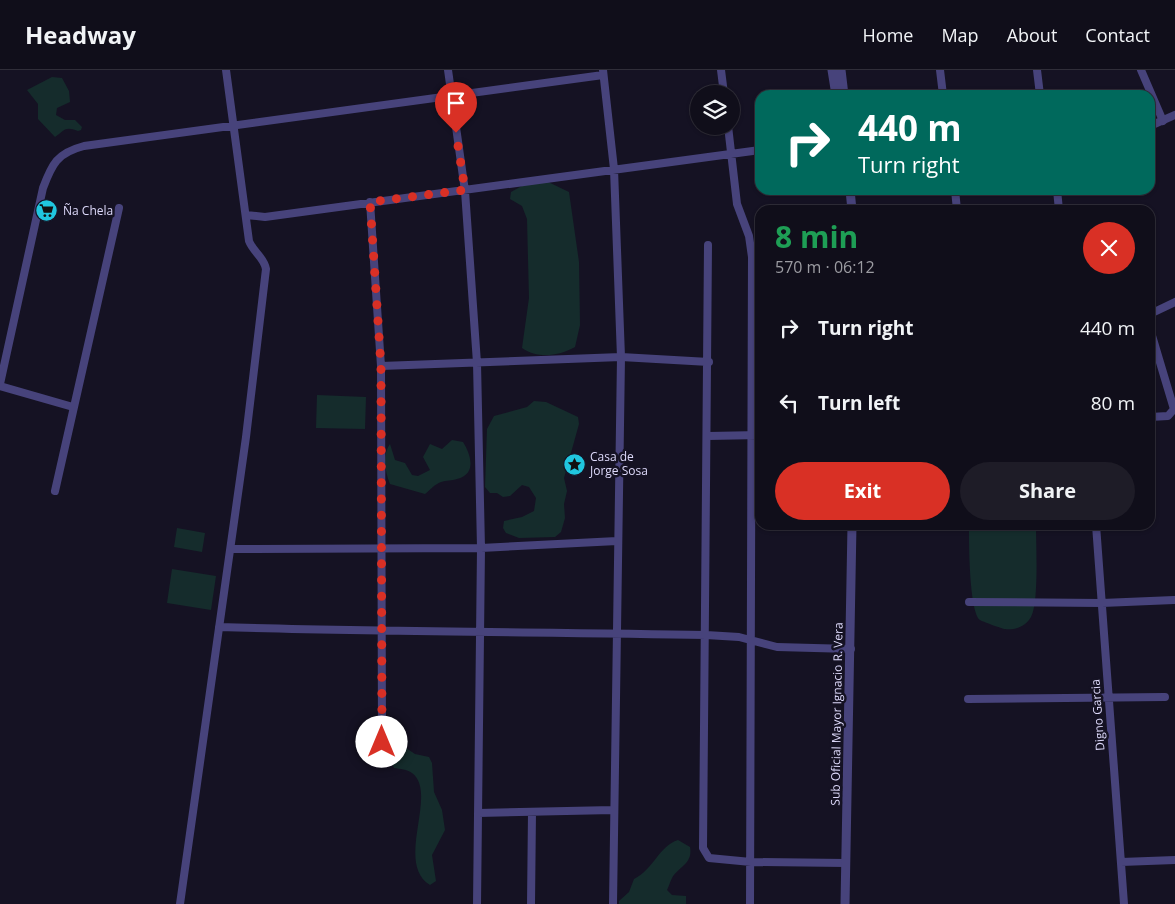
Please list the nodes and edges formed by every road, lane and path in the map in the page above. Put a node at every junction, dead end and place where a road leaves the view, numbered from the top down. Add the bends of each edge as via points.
1 (226, 70) edge
2 (448, 70) edge
3 (721, 70) edge
4 (832, 70) edge
5 (841, 70) edge
6 (940, 70) edge
7 (1037, 70) edge
8 (1141, 70) edge
9 (603, 72) edge
10 (723, 85) edge
11 (835, 90) edge
12 (843, 90) edge
13 (942, 90) edge
14 (1039, 90) edge
15 (1150, 90) edge
16 (451, 95) junction
17 (1155, 102) edge
18 (1175, 116) edge
19 (1163, 121) junction
20 (233, 124) junction
21 (1155, 124) edge
22 (729, 135) edge
23 (755, 151) edge
24 (732, 154) junction
25 (614, 169) junction
26 (465, 190) junction
27 (370, 202) junction
28 (119, 208) dead end
29 (246, 215) junction
30 (708, 245) dead end
31 (1175, 302) edge
32 (1155, 312) edge
33 (1155, 345) edge
34 (621, 357) junction
35 (708, 362) junction
36 (477, 363) junction
37 (381, 366) junction
38 (0, 385) edge
39 (755, 390) edge
40 (73, 407) junction
41 (1155, 417) edge
42 (755, 435) edge
43 (708, 436) junction
44 (755, 476) edge
45 (55, 490) dead end
46 (852, 530) edge
47 (1096, 530) edge
48 (617, 541) junction
49 (481, 548) junction
50 (231, 549) junction
51 (381, 549) junction
52 (1174, 600) edge
53 (969, 602) dead end
54 (1102, 603) junction
55 (219, 627) junction
56 (480, 631) junction
57 (381, 632) junction
58 (617, 634) junction
59 (706, 635) junction
60 (751, 640) junction
61 (851, 649) junction
62 (1165, 697) dead end
63 (1108, 698) junction
64 (968, 699) dead end
65 (382, 742) dead end
66 (613, 810) junction
67 (532, 812) junction
68 (478, 813) junction
69 (1175, 860) edge
70 (751, 862) junction
71 (1121, 862) junction
72 (846, 863) junction
73 (180, 904) edge
74 (477, 904) edge
75 (531, 904) edge
76 (613, 904) edge
77 (750, 904) edge
78 (845, 904) edge
79 (1124, 904) edge

1 - 20 street
2 - 16 street
3 - 10 street
4 - 11 street
5 - 12 street
6 - 13 street
7 - 14 street
8 - 15 street
9 - 16 street
9 - 25 street
16 - 20 street
16 - 26 street
17 - 19 street
18 - 19 street
19 - 21 street
20 - 29 street
20 - 38 street via 84,146 68,150 56,160 43,188
22 - 24 street
23 - 24 street
24 - 25 street
24 - 39 street via 737,204 749,236 752,257
25 - 26 street
25 - 34 street
26 - 27 street
26 - 36 street
27 - 29 street via 264,217
27 - 37 street
28 - 40 street
29 - 50 street via 251,246 265,261 266,269
30 - 35 street
31 - 32 street
33 - 41 street via 1174,409 1168,416
34 - 35 street
34 - 36 street
34 - 48 street
35 - 43 street
36 - 37 street
36 - 49 street
37 - 51 street
38 - 40 street
40 - 45 street
42 - 43 street
43 - 59 street
44 - 60 street
46 - 61 street, Sub Oficial Mayor Ignacio R. Vera
47 - 54 street, Digno Garcia
48 - 49 street
48 - 58 street
49 - 51 street
49 - 56 street
50 - 51 street
50 - 55 street
51 - 57 street
52 - 54 street
53 - 54 street
54 - 63 street, Digno Garcia
55 - 57 street
55 - 73 street
56 - 57 street
56 - 58 street
56 - 68 street
57 - 65 street
58 - 59 street
58 - 66 street
59 - 60 street
59 - 70 street via 703,848 709,858
60 - 61 street via 777,646
60 - 70 street
61 - 72 street, Sub Oficial Mayor Ignacio R. Vera
62 - 63 street
63 - 64 street
63 - 71 street, Digno Garcia
66 - 67 street
66 - 76 street
67 - 68 street
67 - 75 street
68 - 74 street
69 - 71 street
70 - 72 street
70 - 77 street
71 - 79 street, Digno Garcia
72 - 78 street, Sub Oficial Mayor Ignacio R. Vera

